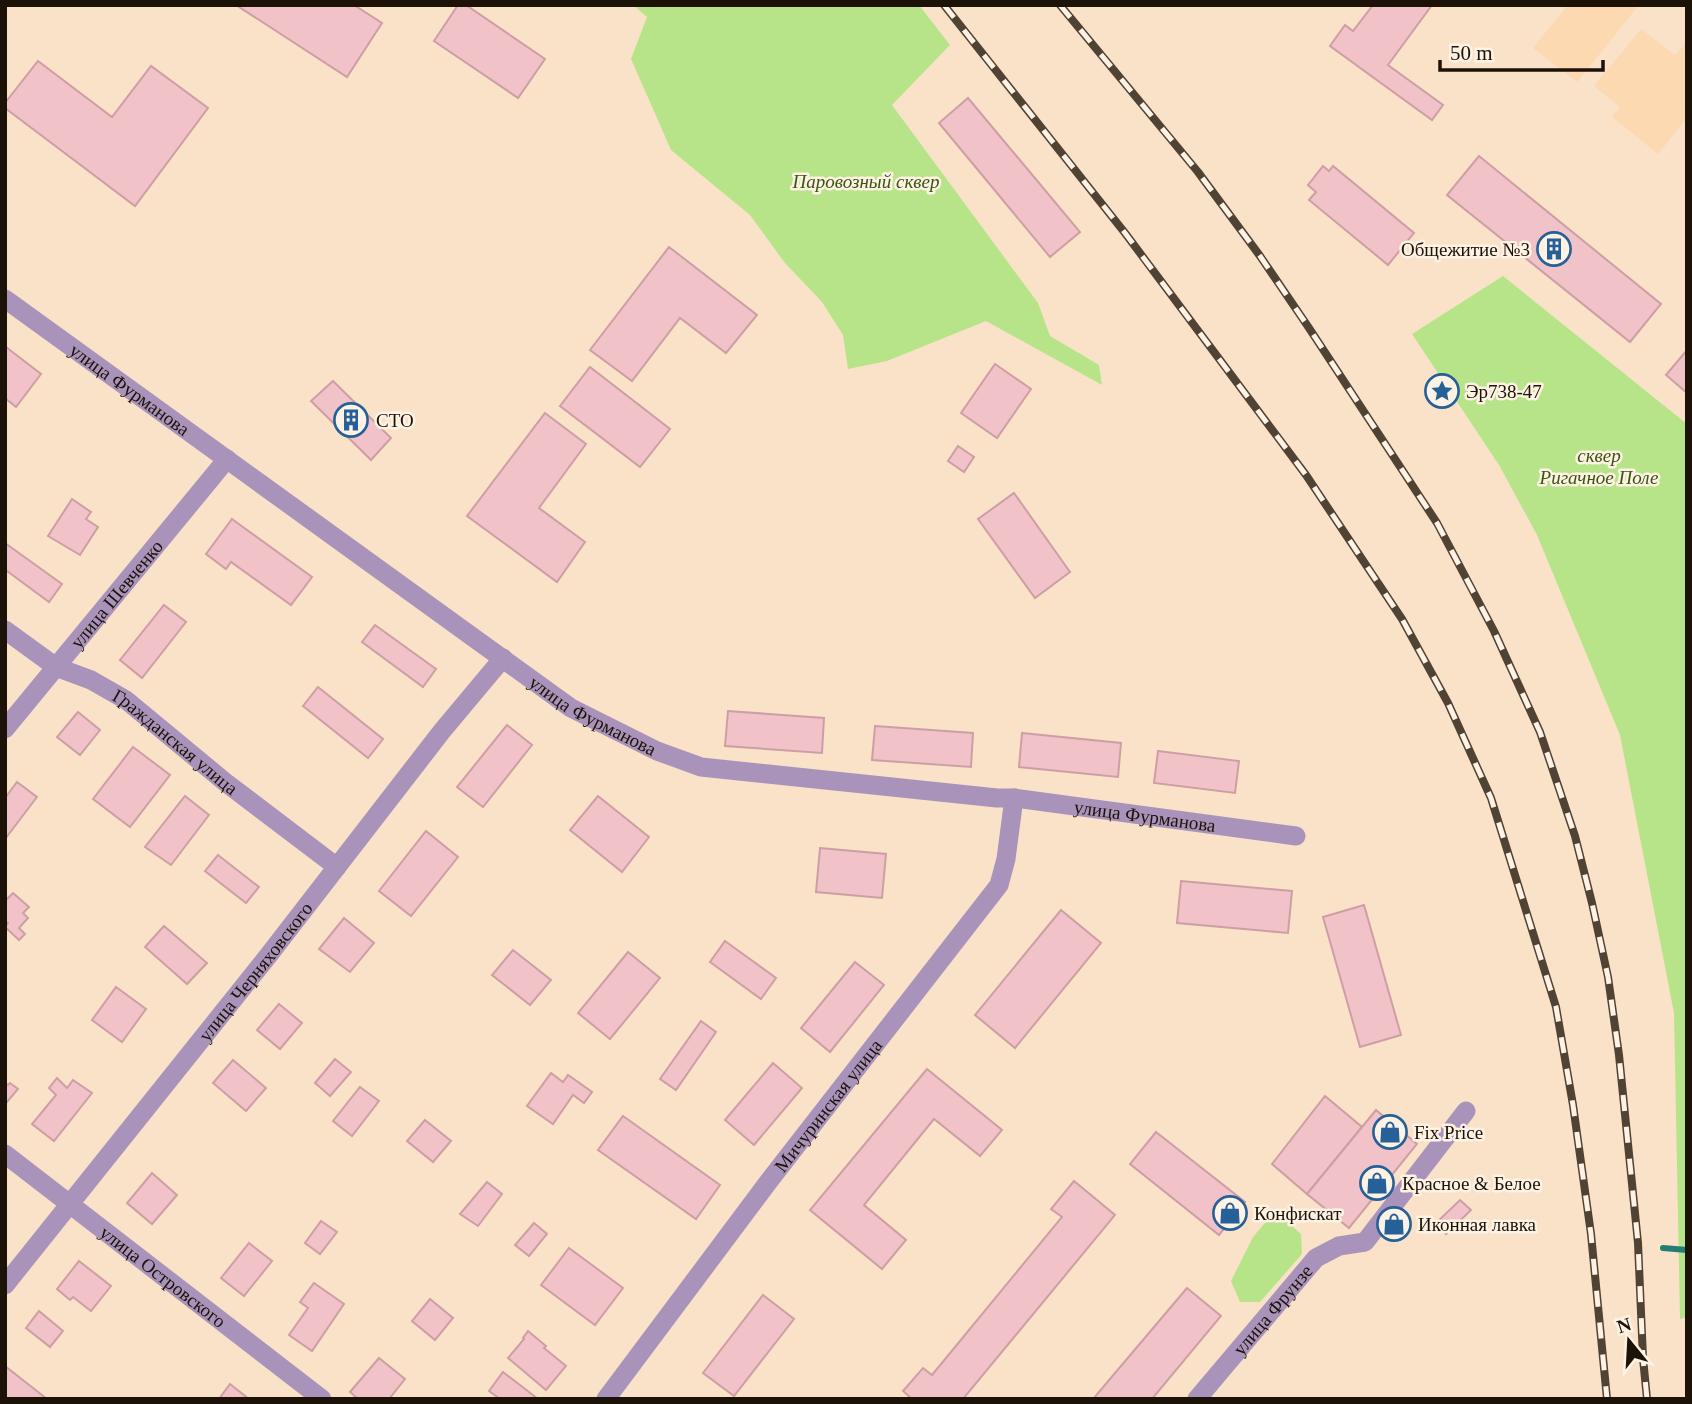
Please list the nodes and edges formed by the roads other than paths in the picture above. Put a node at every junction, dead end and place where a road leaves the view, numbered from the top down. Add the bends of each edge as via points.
1 (5, 299) edge
2 (227, 459) junction
3 (5, 629) edge
4 (503, 658) junction
5 (56, 667) junction
6 (5, 729) edge
7 (1014, 798) junction
8 (1296, 836) dead end
9 (337, 867) junction
10 (1466, 1111) dead end
11 (5, 1154) edge
12 (70, 1204) junction
13 (5, 1285) edge
14 (322, 1399) edge
15 (606, 1399) edge
16 (1197, 1399) edge

1 - 2 street, улица Фурманова
2 - 4 street, улица Фурманова
2 - 5 street, улица Шевченко
3 - 5 street, Гражданская улица
4 - 7 street, улица Фурманова via 571,708 657,751 701,767
4 - 9 street, улица Черняховского
5 - 6 street, улица Шевченко
5 - 9 street, Гражданская улица via 126,700
7 - 8 street, улица Фурманова
7 - 15 street, Мичуринская улица via 999,885
9 - 12 street, улица Черняховского
10 - 16 street, улица Фрунзе via 1365,1242 1339,1246 1316,1258
11 - 12 street, улица Островского
12 - 13 street, улица Черняховского
12 - 14 street, улица Островского

